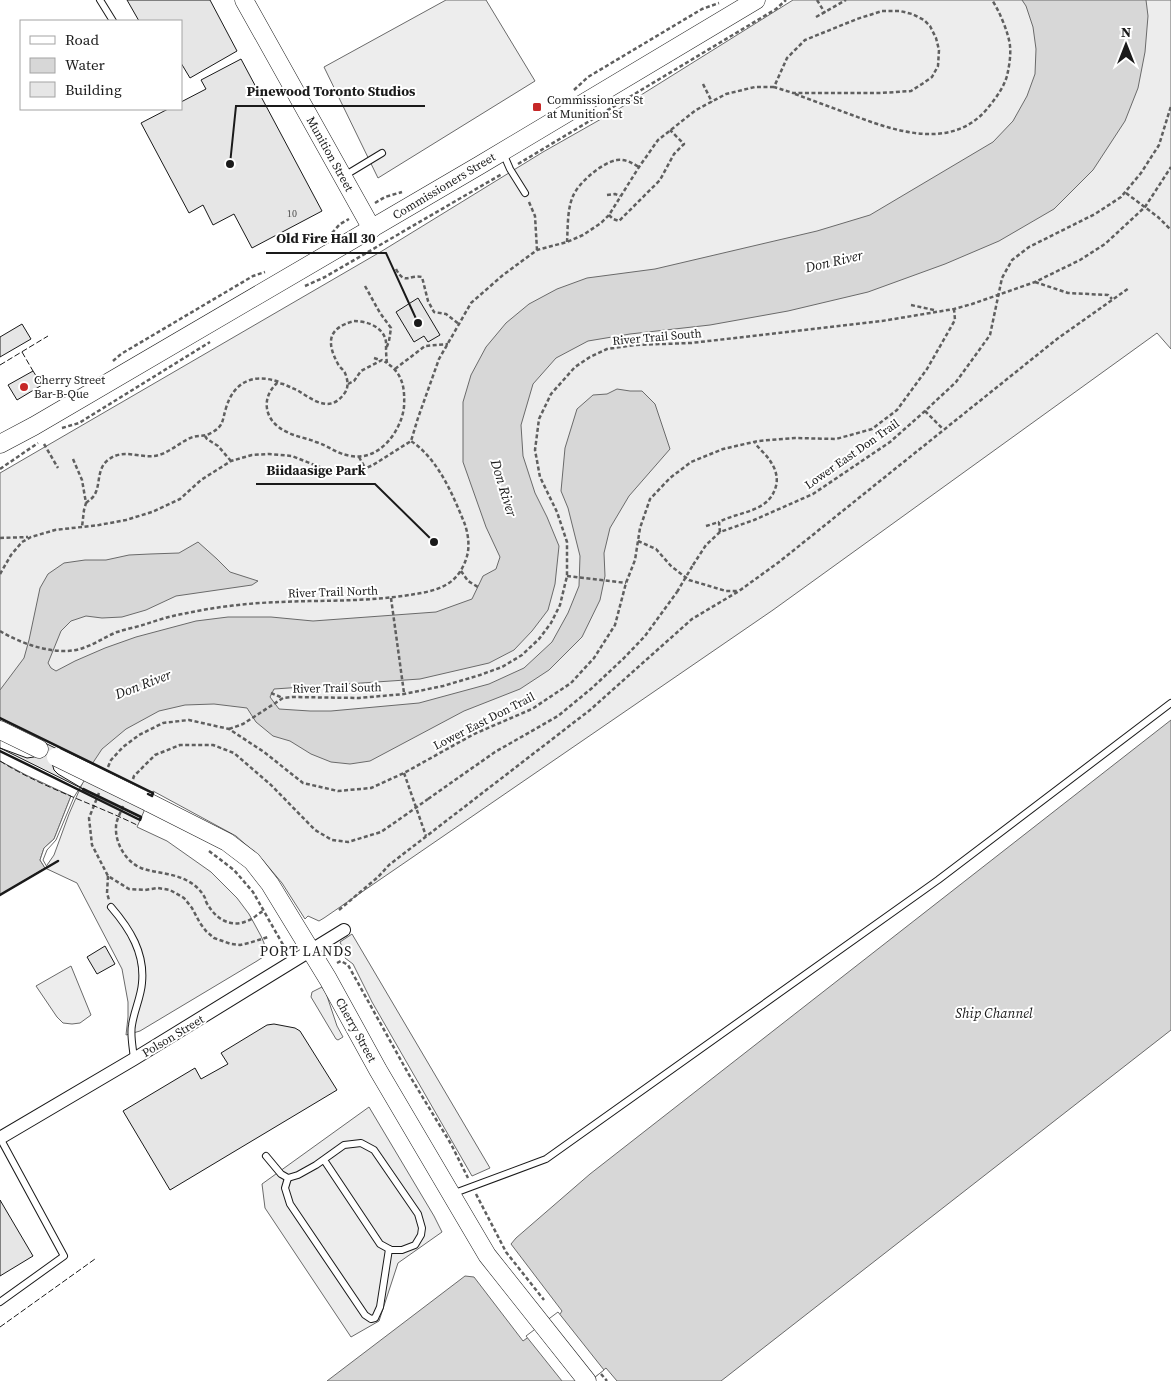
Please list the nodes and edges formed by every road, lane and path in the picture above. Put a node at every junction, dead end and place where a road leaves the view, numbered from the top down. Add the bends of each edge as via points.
1 (100, 0) edge
2 (244, 0) edge
3 (756, 0) edge
4 (786, 0) edge
5 (817, 0) edge
6 (846, 0) edge
7 (992, 0) edge
8 (719, 3) dead end
9 (825, 13) junction
10 (816, 17) dead end
11 (112, 20) edge
12 (703, 84) dead end
13 (774, 87) junction
14 (573, 91) dead end
15 (793, 93) junction
16 (712, 102) junction
17 (1171, 106) edge
18 (670, 130) junction
19 (502, 152) junction
20 (382, 153) dead end
21 (639, 167) junction
22 (1171, 167) edge
23 (510, 169) junction
24 (343, 177) junction
25 (402, 192) dead end
26 (1125, 192) junction
27 (525, 194) joint
28 (607, 195) dead end
29 (621, 196) junction
30 (1145, 207) junction
31 (362, 211) junction
32 (609, 215) junction
33 (372, 229) junction
34 (1171, 230) edge
35 (330, 234) dead end
36 (567, 242) junction
37 (537, 250) junction
38 (396, 269) dead end
39 (266, 272) dead end
40 (1035, 282) junction
41 (365, 286) dead end
42 (303, 288) dead end
43 (1129, 288) dead end
44 (999, 294) junction
45 (1113, 299) junction
46 (911, 305) dead end
47 (954, 309) junction
48 (938, 310) junction
49 (459, 324) junction
50 (212, 342) dead end
51 (448, 344) junction
52 (385, 353) junction
53 (374, 358) dead end
54 (382, 360) junction
55 (387, 363) junction
56 (106, 367) dead end
57 (395, 369) junction
58 (283, 384) junction
59 (348, 384) junction
60 (925, 411) junction
61 (61, 429) dead end
62 (943, 429) junction
63 (205, 436) junction
64 (1, 440) edge
65 (42, 440) dead end
66 (411, 441) junction
67 (754, 442) junction
68 (44, 444) dead end
69 (359, 456) junction
70 (73, 459) dead end
71 (231, 461) junction
72 (58, 468) dead end
73 (365, 468) junction
74 (0, 469) edge
75 (86, 503) junction
76 (719, 522) junction
77 (706, 526) dead end
78 (82, 527) junction
79 (720, 532) junction
80 (31, 537) junction
81 (0, 538) edge
82 (638, 540) junction
83 (460, 571) junction
84 (0, 574) edge
85 (569, 576) junction
86 (626, 584) junction
87 (478, 587) dead end
88 (738, 591) junction
89 (391, 598) junction
90 (0, 631) edge
91 (272, 693) dead end
92 (404, 694) junction
93 (283, 698) junction
94 (1171, 703) edge
95 (228, 729) junction
96 (0, 730) edge
97 (39, 749) dead end
98 (56, 757) dead end
99 (108, 769) dead end
100 (404, 773) junction
101 (102, 785) dead end
102 (404, 816) dead end
103 (426, 836) junction
104 (206, 849) dead end
105 (108, 876) junction
106 (111, 907) joint
107 (340, 910) dead end
108 (344, 930) dead end
109 (268, 937) dead end
110 (281, 941) dead end
111 (311, 950) junction
112 (332, 966) dead end
113 (134, 1059) junction
114 (0, 1138) edge
115 (266, 1156) dead end
116 (324, 1160) junction
117 (288, 1178) junction
118 (472, 1186) junction
119 (451, 1194) junction
120 (389, 1249) junction
121 (0, 1302) edge
122 (546, 1302) dead end
123 (594, 1377) edge
124 (607, 1381) edge

1 - 11 lane
2 - 24 street, Munition Street
3 - 19 street, Commissioners Street
4 - 23 path
5 - 9 path
6 - 9 path
7 - 15 path via 1010,45 1006,79 997,97 967,125 949,132 909,133
8 - 14 path via 702,9 588,77
9 - 10 path
12 - 16 path
13 - 15 path
13 - 15 path via 786,58 805,40 882,11 900,11 924,20 936,38 938,66 932,77 911,91
13 - 16 path via 755,87 726,94
16 - 18 path
17 - 26 path, Lower East Don Trail via 1159,145
18 - 21 path via 658,140
18 - 32 path via 684,144 674,154 660,180 619,221
19 - 23 lane
19 - 33 street, Commissioners Street
20 - 24 lane
21 - 29 path
21 - 36 path via 629,161 616,160 587,178 574,194
22 - 30 path
23 - 27 lane
23 - 42 path
24 - 31 street, Munition Street
25 - 31 path
26 - 30 path
26 - 44 path, Lower East Don Trail via 1095,214 1029,247 1012,260 1002,278
27 - 37 path via 535,216
28 - 29 path
29 - 32 path
30 - 34 path
30 - 40 path via 1105,244
31 - 33 street, Munition Street
31 - 35 path
32 - 36 path via 583,235
33 - 64 street, Commissioners Street via 34,426
36 - 37 path
37 - 49 path via 471,303
38 - 49 path via 406,279 422,277 434,312 446,314
39 - 56 path via 253,276 120,354
40 - 44 path
40 - 45 path via 1068,293 1108,295
41 - 52 path via 391,328
43 - 45 path
44 - 47 path
44 - 60 path, Lower East Don Trail via 990,335 956,382
45 - 62 path
46 - 48 path
47 - 48 path, River Trail South
47 - 67 path, Lower East Don Trail via 954,320 927,369 897,410 872,429 836,438
48 - 85 path, River Trail South via 882,321 691,343 607,349 575,367 551,394 539,420 535,450 540,477 567,542
49 - 51 path
50 - 61 path via 79,423
51 - 57 path via 425,346
51 - 66 path via 427,390
52 - 55 path
52 - 59 path via 386,340 373,324 354,321 337,328 330,345
53 - 54 path
54 - 55 path
54 - 59 path via 361,371 354,382
55 - 57 path
57 - 69 path via 404,392 404,410 396,430 386,445 372,455
58 - 59 path via 318,404 330,404 340,399
58 - 63 path via 268,378 246,381 230,397 221,427
58 - 69 path via 277,383 271,388 266,399 266,408 275,424 286,432 338,453
60 - 62 path
60 - 79 path, Lower East Don Trail via 890,442 813,494
62 - 88 path via 779,562
63 - 71 path
63 - 75 path via 195,436 159,455 127,453 112,457 102,467 93,498
65 - 74 path
66 - 73 path
66 - 83 path via 430,458 466,525 468,551
67 - 76 path via 774,467 777,480 774,491 767,502 756,509
67 - 82 path, Lower East Don Trail via 723,449 691,462 670,478 650,499
68 - 72 path
69 - 73 path
70 - 75 path via 82,480
71 - 73 path via 269,454 292,456 342,473
71 - 78 path via 180,498 152,512
75 - 78 path
76 - 77 path
76 - 79 path
78 - 80 path
79 - 102 path, Lower East Don Trail, bridge via 706,545 645,636 585,694 558,716 495,752
80 - 81 path
80 - 84 path via 11,555
82 - 86 path, Lower East Don Trail
82 - 88 path via 656,549 689,580 726,591
83 - 87 path
83 - 89 path, River Trail North via 448,584 430,592
85 - 86 path
85 - 92 path, River Trail South via 551,623 522,655 480,675
86 - 100 path, Lower East Don Trail via 615,625 594,658 571,683 532,709 474,734
88 - 103 path via 692,619 590,710
89 - 90 path, River Trail North via 280,602 183,613 118,632 71,651 56,652 22,642
89 - 92 path
91 - 93 path
92 - 93 path, River Trail South via 359,698
93 - 95 path, River Trail South via 243,724
94 - 118 lane via 938,880 546,1159
95 - 99 path, Lower East Don Trail via 189,720 163,723 139,735 123,748 111,760
95 - 100 path, Lower East Don Trail via 303,783 338,791 372,788
96 - 97 street
98 - 111 street, Cherry Street, bridge via 227,842 252,861 270,884
100 - 103 path
101 - 105 path via 89,818 92,845
103 - 107 path
104 - 110 path via 234,870 253,892
105 - 106 path via 107,893
105 - 109 path via 129,889 158,888 184,898 214,938 240,945
106 - 113 lane via 134,938 141,961 142,983 132,1026
108 - 111 street, Polson Street
111 - 113 street, Polson Street
111 - 119 street, Cherry Street
112 - 118 path via 341,961 348,965
113 - 114 street, Polson Street
114 - 121 lane via 64,1256
115 - 117 lane
116 - 117 lane
116 - 120 lane via 380,1244
116 - 120 lane via 344,1145 361,1143 374,1150 418,1214 422,1228 415,1245 402,1250
117 - 120 lane via 285,1188 290,1204 365,1315 371,1319 375,1318 380,1307
118 - 119 lane
118 - 122 path via 506,1252
119 - 123 street, Cherry Street via 487,1255
123 - 124 path

